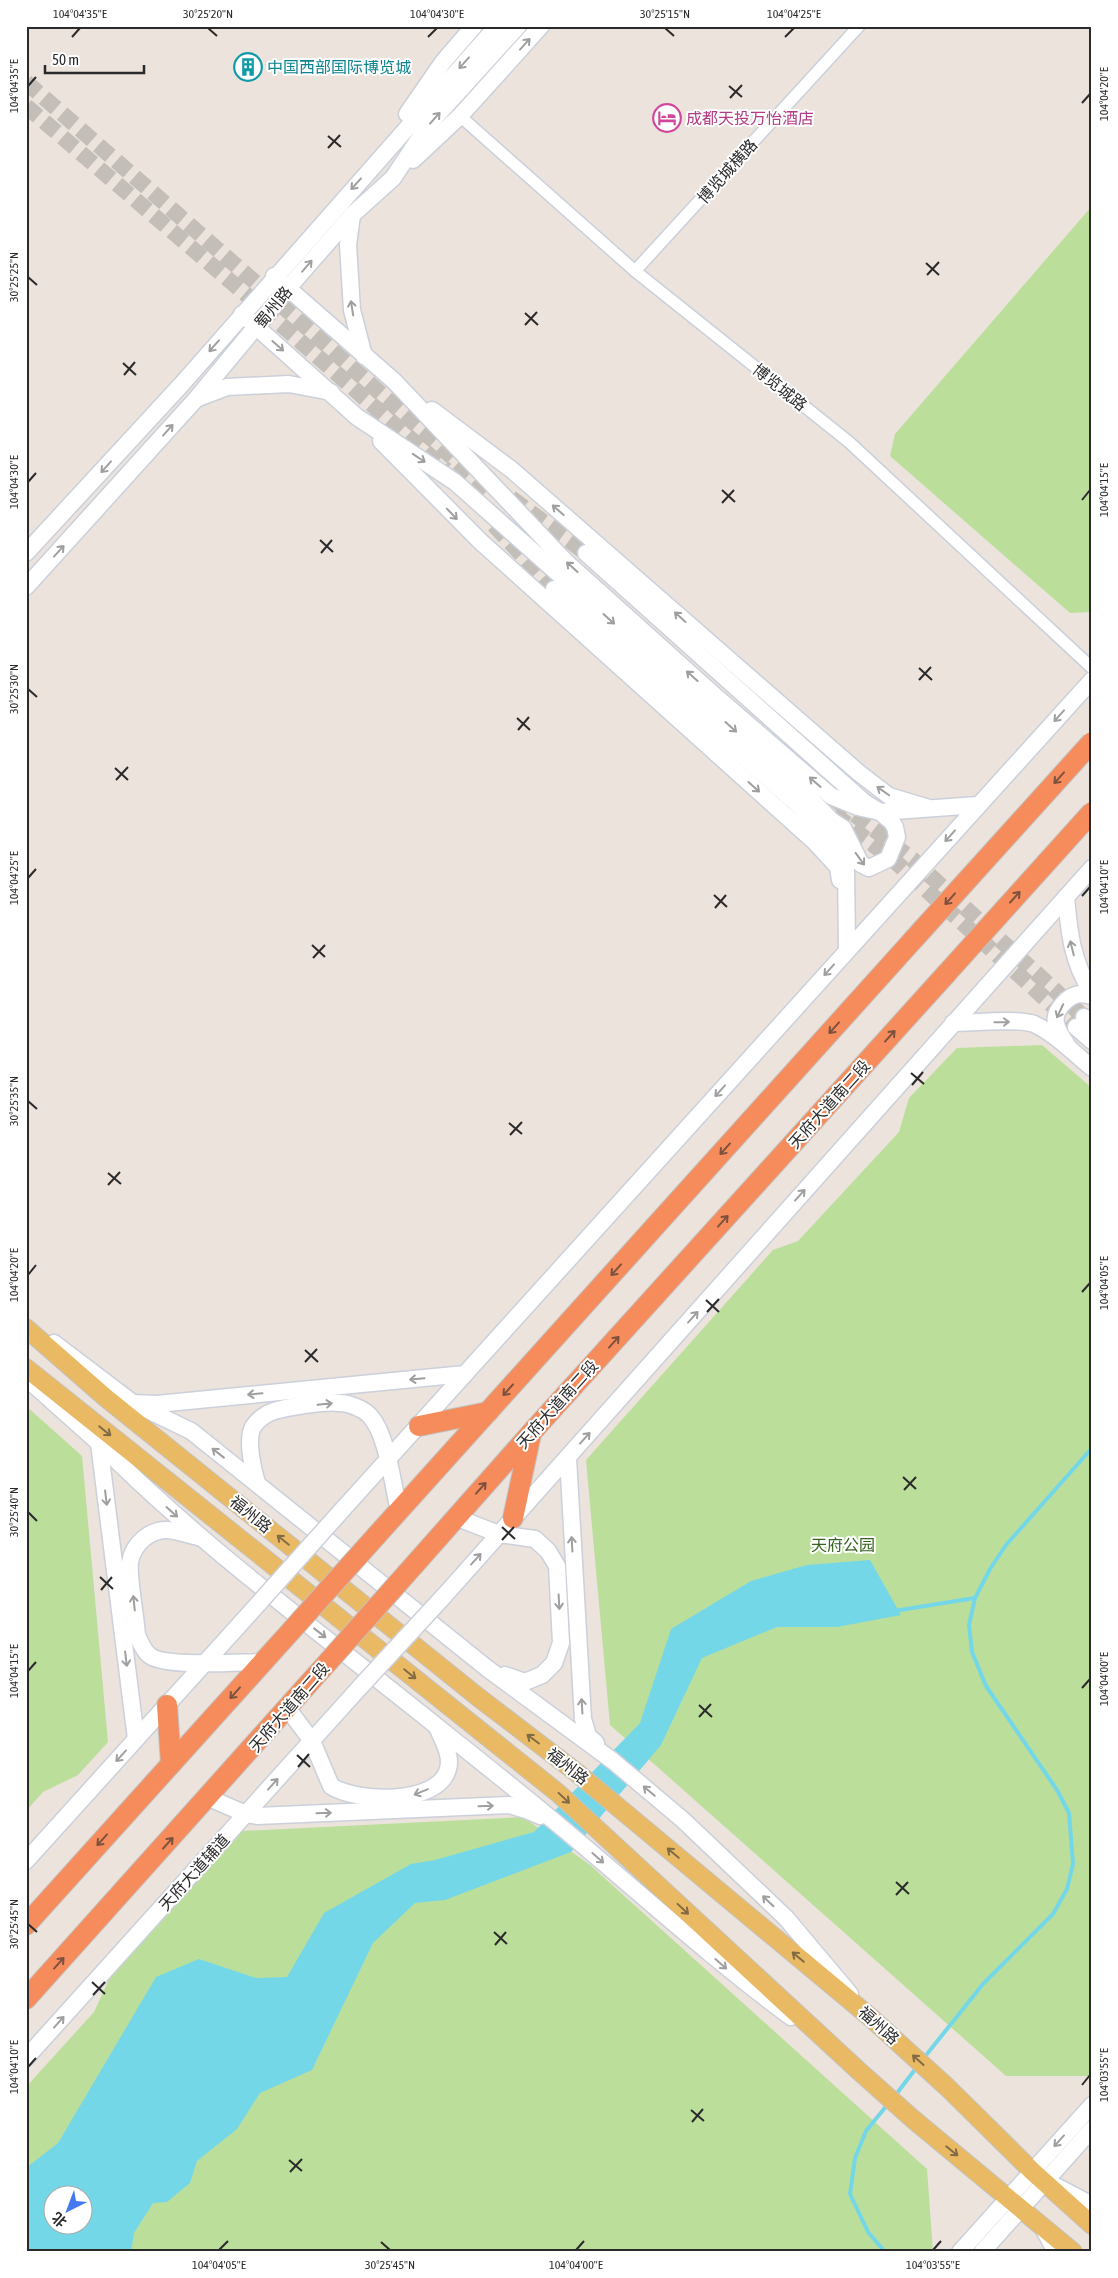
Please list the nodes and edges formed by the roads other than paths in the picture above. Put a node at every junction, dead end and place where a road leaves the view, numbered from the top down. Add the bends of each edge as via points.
1 (474, 26) edge
2 (496, 26) edge
3 (518, 26) edge
4 (541, 26) edge
5 (859, 26) edge
6 (460, 116) junction
7 (372, 166) junction
8 (393, 178) junction
9 (352, 215) junction
10 (636, 271) junction
11 (274, 276) junction
12 (288, 288) junction
13 (242, 314) junction
14 (256, 328) junction
15 (364, 356) junction
16 (394, 381) junction
17 (331, 392) junction
18 (196, 399) junction
19 (357, 417) junction
20 (26, 553) edge
21 (586, 553) tunnel mouth
22 (26, 587) edge
23 (554, 589) tunnel mouth
24 (1092, 668) edge
25 (1092, 680) edge
26 (1092, 742) edge
27 (978, 805) junction
28 (929, 808) junction
29 (880, 812) junction
30 (1092, 812) edge
31 (832, 821) junction
32 (846, 866) junction
33 (1092, 868) edge
34 (1066, 897) junction
35 (845, 902) junction
36 (847, 950) junction
37 (1092, 994) edge
38 (1084, 1022) tunnel mouth
39 (953, 1023) junction
40 (1092, 1041) edge
41 (1068, 1047) junction
42 (1092, 1068) edge
43 (26, 1322) edge
44 (26, 1328) edge
45 (26, 1368) edge
46 (465, 1374) junction
47 (26, 1377) edge
48 (133, 1403) junction
49 (488, 1412) junction
50 (419, 1426) junction
51 (531, 1433) junction
52 (99, 1442) junction
53 (568, 1458) junction
54 (387, 1461) junction
55 (257, 1483) junction
56 (399, 1511) junction
57 (455, 1517) junction
58 (513, 1518) junction
59 (498, 1534) junction
60 (200, 1538) junction
61 (206, 1662) junction
62 (263, 1662) junction
63 (488, 1669) junction
64 (168, 1705) junction
65 (288, 1709) junction
66 (436, 1725) junction
67 (136, 1739) junction
68 (312, 1741) junction
69 (613, 1761) junction
70 (171, 1764) junction
71 (209, 1798) junction
72 (246, 1814) junction
73 (560, 1826) junction
74 (26, 1862) edge
75 (26, 1925) edge
76 (26, 1999) edge
77 (870, 2017) junction
78 (838, 2052) junction
79 (26, 2058) edge
80 (1092, 2105) edge
81 (1092, 2129) edge
82 (1039, 2176) junction
83 (1008, 2197) junction
84 (1092, 2205) edge
85 (1040, 2224) junction
86 (1092, 2225) edge
87 (960, 2252) edge
88 (982, 2252) edge
89 (1056, 2252) edge
90 (1073, 2252) edge

1 - 7 main road via 443,62
2 -> 7 main road, 蜀州路
8 -> 3 main road, 蜀州路 via 429,124
6 -> 4 main road
5 - 10 street, 博览城横路
6 - 8 main road
6 - 10 street, 博览城路
7 -> 11 main road, 蜀州路
8 - 9 main road, 蜀州路
12 -> 9 main road, 蜀州路
15 -> 9 main road via 352,310 348,246
10 - 24 street, 博览城路 via 849,442
11 - 12 main road
11 - 13 main road, 蜀州路
12 - 14 main road, 蜀州路
12 - 15 main road
13 - 14 main road
13 -> 20 main road, 蜀州路
14 -> 17 main road
14 - 18 main road, 蜀州路
15 - 16 main road
28 -> 16 main road via 889,796 858,773 512,470
29 -> 16 main road via 858,808 830,796 706,688 566,562
17 - 18 main road via 289,384 227,386
17 - 19 main road
22 -> 18 main road, 蜀州路
19 -> 31 main road via 455,482 804,792
19 -> 35 main road via 480,542 815,842 838,867
21 - 29 main road via 864,802
23 - 32 main road via 797,804 822,830
25 -> 27 main road
26 -> 49 highway, bridge
27 - 28 main road
27 -> 36 main road
28 - 29 main road
31 -> 29 main road via 843,828 861,864 869,868 888,859 897,837 895,827
51 -> 30 highway, 天府大道南二段, bridge
31 - 32 main road
32 - 35 main road
33 - 34 main road, 天府大道辅道
37 -> 34 main road via 1071,947
34 - 39 main road, 天府大道辅道
35 - 36 main road
36 -> 46 main road
37 -> 41 main road via 1072,997 1057,1013 1056,1023
38 - 40 main road
39 -> 41 main road via 1033,1023
53 -> 39 main road, 天府大道辅道
41 - 42 main road
43 - 48 main road
77 -> 44 main road, 福州路 via 576,1772 106,1398
45 -> 78 main road, 福州路 via 558,1793
46 -> 48 main road via 157,1404
46 - 50 main road
47 - 52 main road
55 -> 48 main road via 190,1431
49 - 50 highway
49 - 56 highway
50 - 54 main road
57 -> 51 highway, 天府大道南二段
51 - 58 highway
52 -> 60 main road
52 -> 67 main road
53 - 58 main road, 天府大道辅道
69 -> 53 main road via 588,1736 583,1719
55 -> 54 main road via 250,1460 252,1428 264,1416 284,1408 339,1402 355,1407 370,1415 380,1432
54 - 56 main road
54 - 61 main road, bridge
55 - 63 main road
56 - 62 highway, bridge
57 - 59 main road
57 - 65 highway, 天府大道南二段, bridge
58 - 59 main road, 天府大道辅道
59 -> 63 main road via 535,1539 557,1566 561,1643 554,1663 542,1675 525,1682
68 -> 59 main road, 天府大道辅道, bridge
61 -> 60 main road via 160,1661 150,1656 142,1646 130,1563 134,1550 154,1532 168,1530
60 -> 66 main road
61 - 62 main road
61 - 64 main road
62 -> 70 highway
63 - 69 main road
64 - 67 main road
64 - 70 highway
65 - 68 main road
65 - 71 highway, 天府大道南二段
66 -> 68 main road via 448,1752 448,1770 438,1783 404,1798 356,1796 338,1791 330,1786
66 - 73 main road
67 -> 74 main road
72 -> 68 main road, 天府大道辅道
77 -> 69 main road via 786,1918 682,1820
70 -> 75 highway
71 - 72 main road
76 -> 71 highway, 天府大道南二段
72 -> 73 main road via 509,1805
79 -> 72 main road, 天府大道辅道
73 -> 78 main road via 734,1974
82 -> 77 main road, 福州路
78 -> 83 main road, 福州路
80 -> 82 main road
81 - 82 main road
82 - 83 main road
82 - 84 main road
82 - 86 main road, 福州路
82 - 88 main road
83 - 85 main road, 福州路
83 - 87 main road
85 - 89 main road
85 - 90 main road, 福州路

